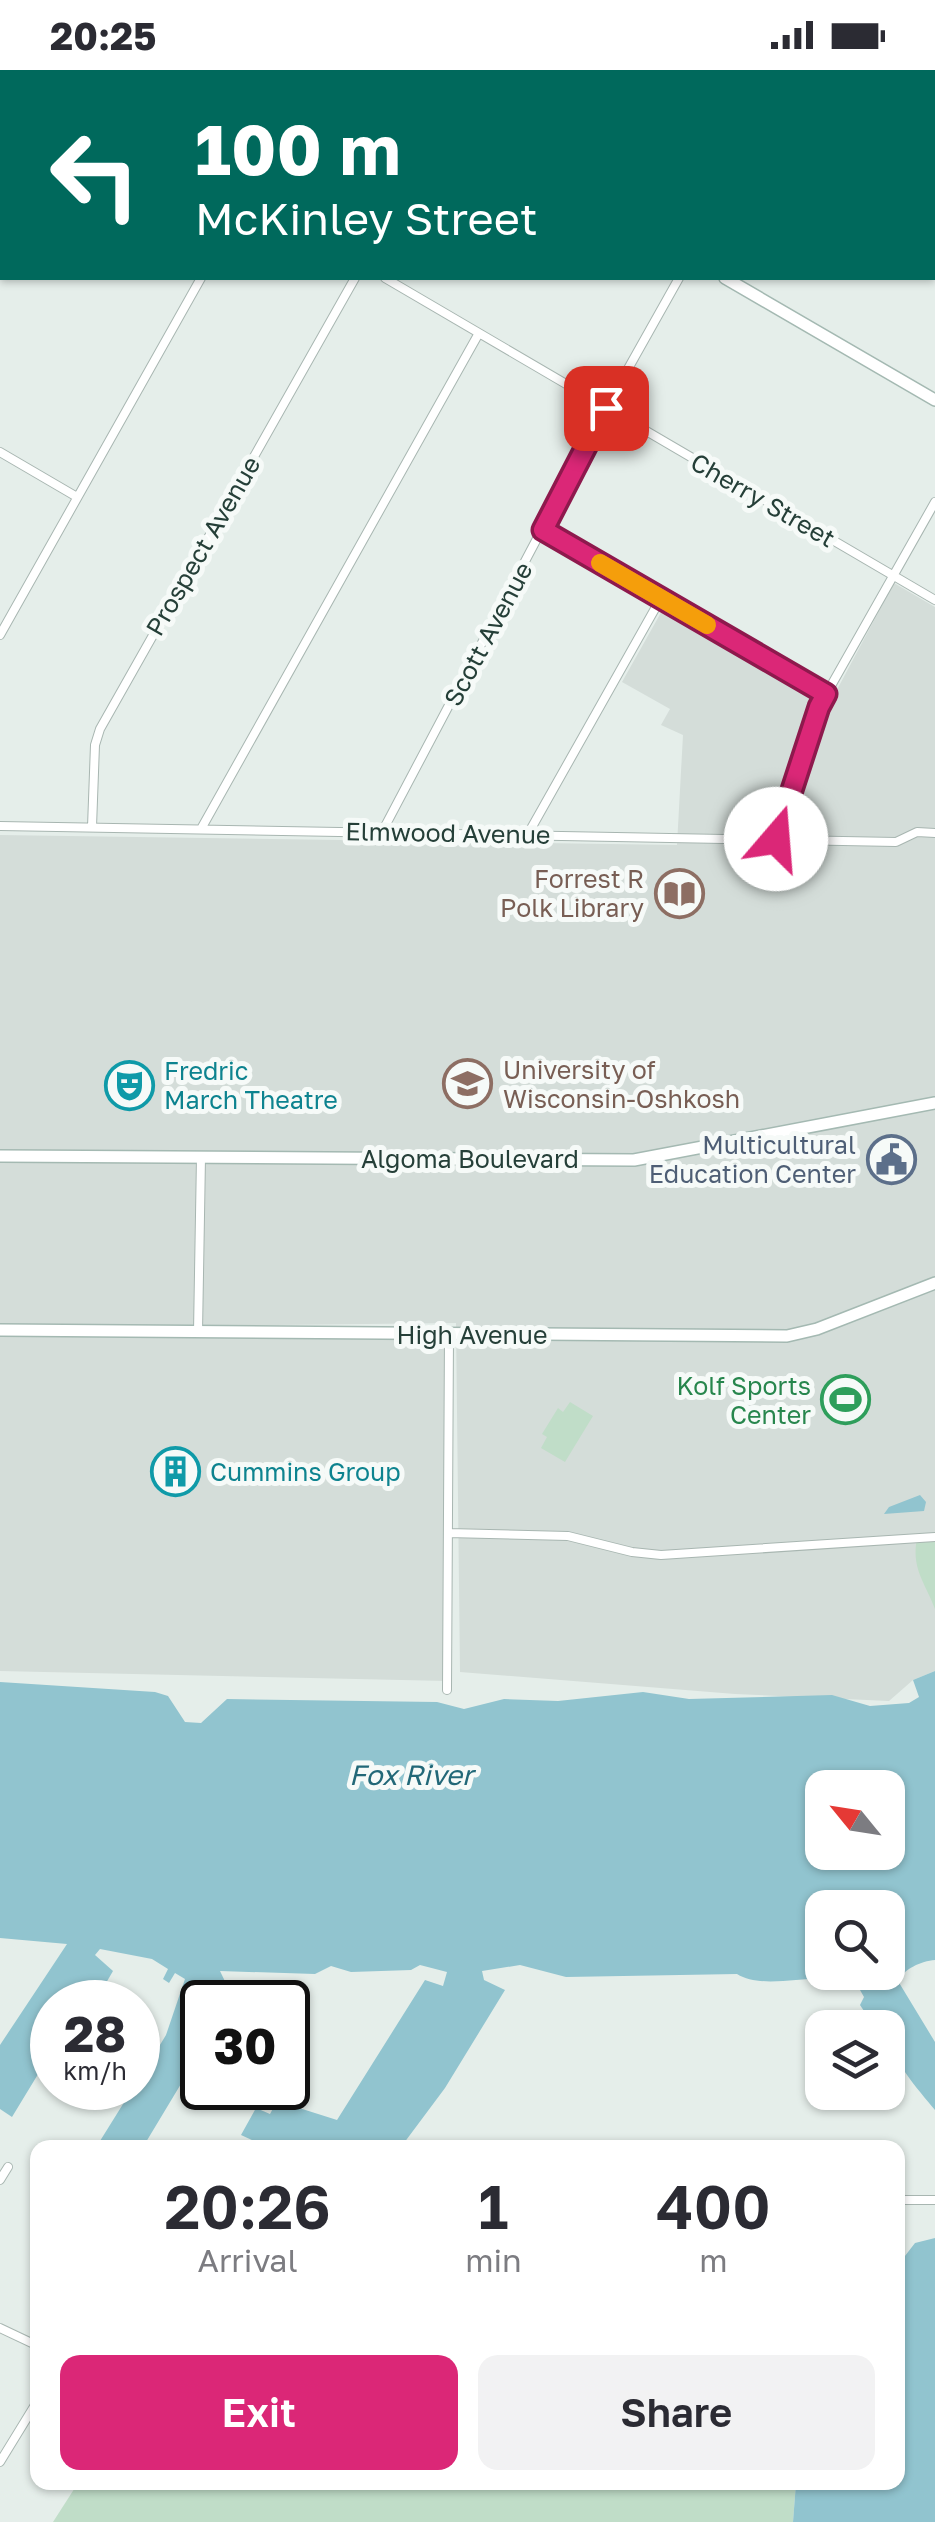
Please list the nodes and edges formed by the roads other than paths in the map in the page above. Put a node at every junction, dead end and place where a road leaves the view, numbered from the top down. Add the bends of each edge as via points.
1 (200, 280) edge
2 (355, 280) edge
3 (387, 280) edge
4 (679, 280) edge
5 (728, 280) edge
6 (479, 334) junction
7 (935, 400) edge
8 (606, 408) junction
9 (0, 452) edge
10 (77, 497) junction
11 (935, 502) edge
12 (543, 530) junction
13 (893, 576) junction
14 (661, 598) junction
15 (935, 600) edge
16 (0, 635) edge
17 (826, 694) junction
18 (0, 826) edge
19 (92, 827) junction
20 (201, 829) junction
21 (382, 832) junction
22 (935, 833) edge
23 (528, 834) junction
24 (776, 839) junction
25 (935, 1103) edge
26 (0, 1156) edge
27 (201, 1156) junction
28 (935, 1283) edge
29 (0, 1330) edge
30 (198, 1332) junction
31 (449, 1336) junction
32 (448, 1534) junction
33 (935, 1537) edge
34 (447, 1690) dead end
35 (8, 2167) dead end
36 (0, 2180) edge
37 (905, 2200) edge
38 (935, 2200) edge
39 (0, 2328) edge
40 (30, 2342) edge
41 (30, 2413) edge
42 (0, 2462) edge

1 - 10 street
2 - 19 street, Prospect Avenue via 100,729
3 - 6 street, Cherry Street
4 - 8 street, Scott Avenue
5 - 7 main road
6 - 8 street, Cherry Street
6 - 20 street
8 - 12 street, Scott Avenue
8 - 13 street, Cherry Street
9 - 10 street
10 - 16 street
11 - 13 street
12 - 14 street
12 - 21 street, Scott Avenue
13 - 15 street, Cherry Street
13 - 17 street
14 - 17 street
14 - 23 street
17 - 24 street
18 - 19 street, Elmwood Avenue
19 - 20 street, Elmwood Avenue
20 - 21 street, Elmwood Avenue
21 - 23 street, Elmwood Avenue
22 - 24 street, Elmwood Avenue via 917,832 896,842
23 - 24 street, Elmwood Avenue
25 - 27 main road, Algoma Boulevard via 634,1160
26 - 27 main road, Algoma Boulevard
27 - 30 street
28 - 31 main road, High Avenue via 801,1335
29 - 30 main road, High Avenue
30 - 31 main road, High Avenue
31 - 32 street
32 - 33 street via 568,1536 661,1554
32 - 34 street
35 - 36 street
37 - 38 street
39 - 40 street
41 - 42 street

